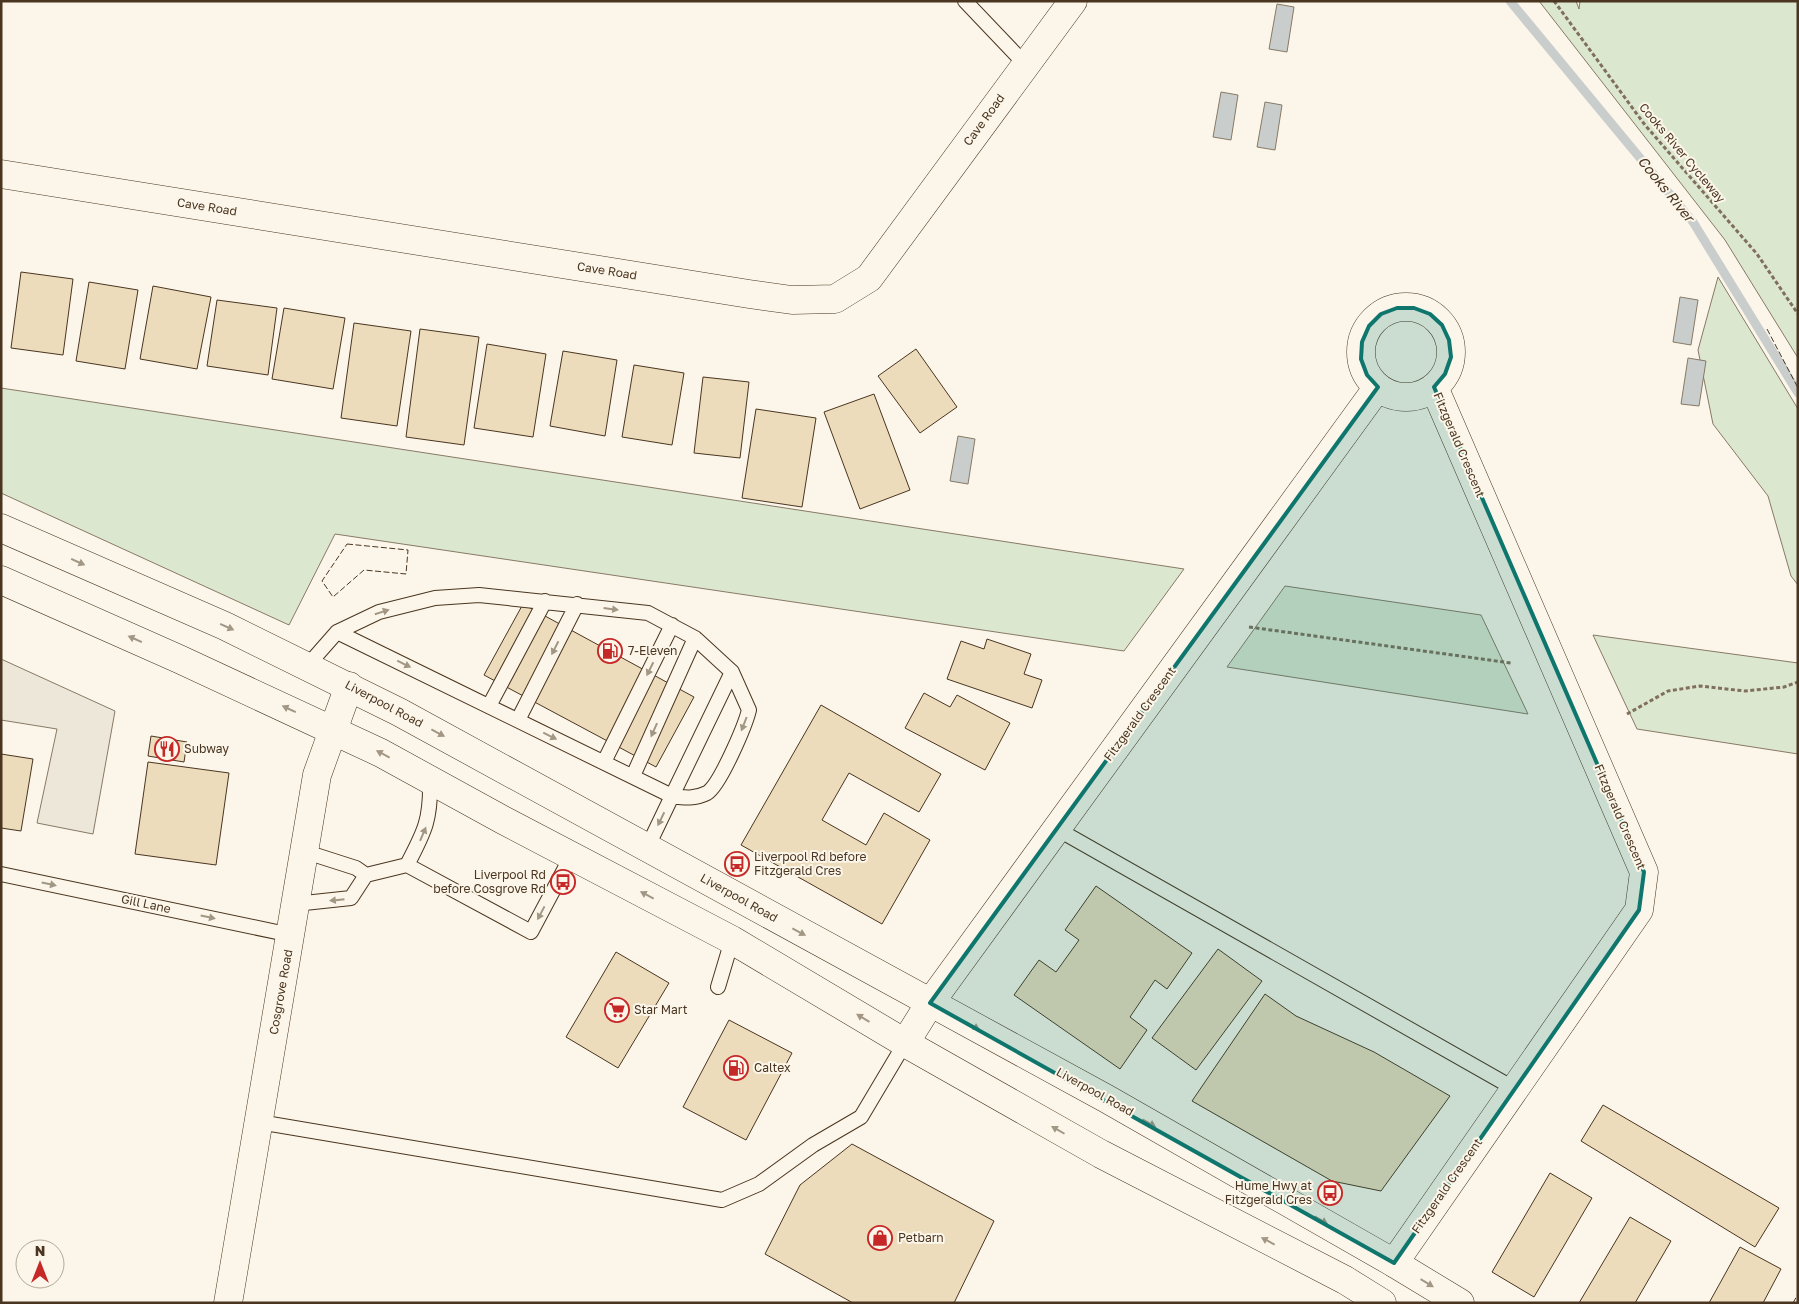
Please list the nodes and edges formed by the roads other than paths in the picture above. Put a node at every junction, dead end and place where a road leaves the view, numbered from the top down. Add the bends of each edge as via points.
1 (964, 1) edge
2 (1073, 1) edge
3 (1025, 64) junction
4 (1, 174) edge
5 (1378, 387) junction
6 (1434, 387) junction
7 (1, 528) edge
8 (1, 580) edge
9 (545, 601) junction
10 (577, 604) junction
11 (672, 625) junction
12 (337, 632) junction
13 (695, 638) junction
14 (308, 665) junction
15 (732, 672) junction
16 (349, 686) junction
17 (489, 706) junction
18 (518, 720) junction
19 (333, 730) junction
20 (604, 762) junction
21 (633, 776) junction
22 (430, 780) junction
23 (672, 796) junction
24 (1056, 829) junction
25 (648, 846) junction
26 (303, 851) junction
27 (572, 855) junction
28 (407, 865) junction
29 (1, 874) edge
30 (366, 875) junction
31 (295, 904) junction
32 (291, 935) junction
33 (732, 940) junction
34 (718, 987) dead end
35 (930, 1003) junction
36 (905, 1043) junction
37 (1514, 1089) junction
38 (258, 1122) junction
39 (1394, 1262) junction
40 (228, 1303) edge
41 (1382, 1303) edge
42 (1460, 1303) edge

1 - 3 lane
2 - 3 main road, Cave Road
3 - 4 main road, Cave Road via 869,278 835,299 792,300 749,294
5 - 6 main road, Fitzgerald Crescent via 1406,397
5 - 6 main road, Fitzgerald Crescent via 1367,375 1361,359 1362,342 1369,326 1381,314 1397,308 1414,308 1430,314 1442,325 1449,340 1451,357 1445,374
5 - 24 main road, Fitzgerald Crescent
6 - 37 main road, Fitzgerald Crescent via 1644,872 1639,910
7 -> 14 main road, Liverpool Road
19 -> 8 main road
9 - 10 lane
12 -> 9 lane via 379,612 435,598 479,595
9 - 17 lane
10 -> 11 lane via 648,613
10 -> 18 lane
11 - 13 lane
11 -> 20 lane
12 - 14 lane
12 -> 17 lane
13 - 15 lane
13 -> 21 lane
14 - 16 main road, Liverpool Road
15 - 23 lane
15 -> 23 lane via 749,710 744,727 709,792 687,798
16 - 19 main road, Cosgrove Road
16 -> 25 main road, Liverpool Road
17 - 18 lane
18 -> 20 lane
22 -> 19 main road
19 - 26 main road, Cosgrove Road via 318,775
20 - 21 lane
21 - 23 lane
22 - 27 main road
28 -> 22 lane via 428,819
23 -> 25 lane
24 - 35 main road, Fitzgerald Crescent
24 - 37 lane
25 -> 35 main road, Liverpool Road
26 - 30 lane via 356,868
26 - 31 main road, Cosgrove Road
27 -> 28 lane via 531,932
33 -> 27 main road
28 - 30 lane
29 -> 32 lane, Gill Lane
30 -> 31 lane via 351,898
31 - 32 main road, Cosgrove Road
32 - 38 main road, Cosgrove Road
33 - 34 lane
36 -> 33 main road
35 - 36 main road, Fitzgerald Crescent
35 -> 39 main road, Liverpool Road via 1124,1108
36 - 38 lane via 861,1117 781,1166 759,1184 722,1200
41 -> 36 main road via 1345,1280 1100,1154
37 - 39 main road, Fitzgerald Crescent
38 - 40 main road, Cosgrove Road
39 -> 42 main road, Liverpool Road

